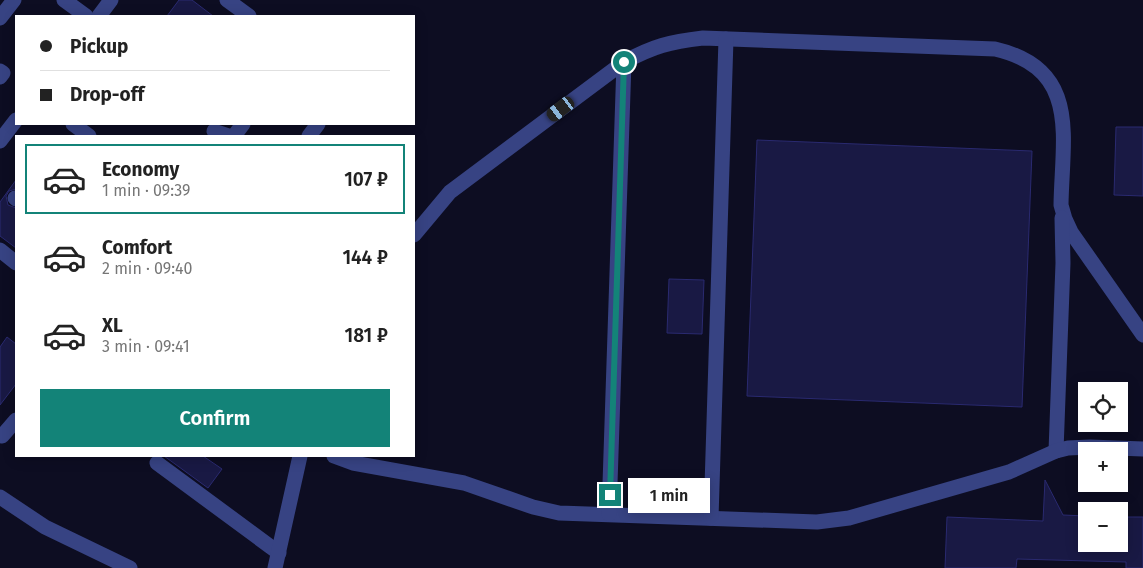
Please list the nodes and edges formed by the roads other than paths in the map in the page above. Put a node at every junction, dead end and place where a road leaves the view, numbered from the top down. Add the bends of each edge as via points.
1 (14, 0) edge
2 (64, 0) edge
3 (111, 0) edge
4 (227, 0) edge
5 (85, 15) edge
6 (100, 15) edge
7 (248, 15) edge
8 (0, 18) edge
9 (726, 39) junction
10 (624, 62) junction
11 (0, 71) edge
12 (0, 77) edge
13 (15, 121) edge
14 (74, 125) edge
15 (214, 130) edge
16 (88, 135) edge
17 (226, 135) edge
18 (0, 140) edge
19 (1061, 205) junction
20 (415, 234) edge
21 (0, 250) edge
22 (15, 262) edge
23 (1143, 336) edge
24 (15, 421) edge
25 (1, 436) edge
26 (1143, 449) edge
27 (1056, 451) junction
28 (300, 457) edge
29 (337, 457) edge
30 (157, 463) dead end
31 (0, 497) edge
32 (609, 514) junction
33 (711, 518) junction
34 (277, 561) edge
35 (130, 568) edge

1 - 8 street
2 - 5 street
3 - 6 street
4 - 7 street
9 - 10 street via 671,42 648,49
9 - 19 street via 995,49 1013,53 1041,70 1059,99 1063,118
9 - 33 street
10 - 20 street via 450,192
10 - 32 street
11 - 12 street via 3,73
13 - 18 street
14 - 16 street
15 - 17 street
19 - 23 street via 1071,232
19 - 27 street via 1063,263
21 - 22 street
24 - 25 street
26 - 27 street via 1090,447
27 - 33 street via 1009,472 849,518 817,522
28 - 34 street
29 - 32 street via 353,463 464,483 559,513
30 - 34 street
31 - 35 street via 45,527
32 - 33 street

